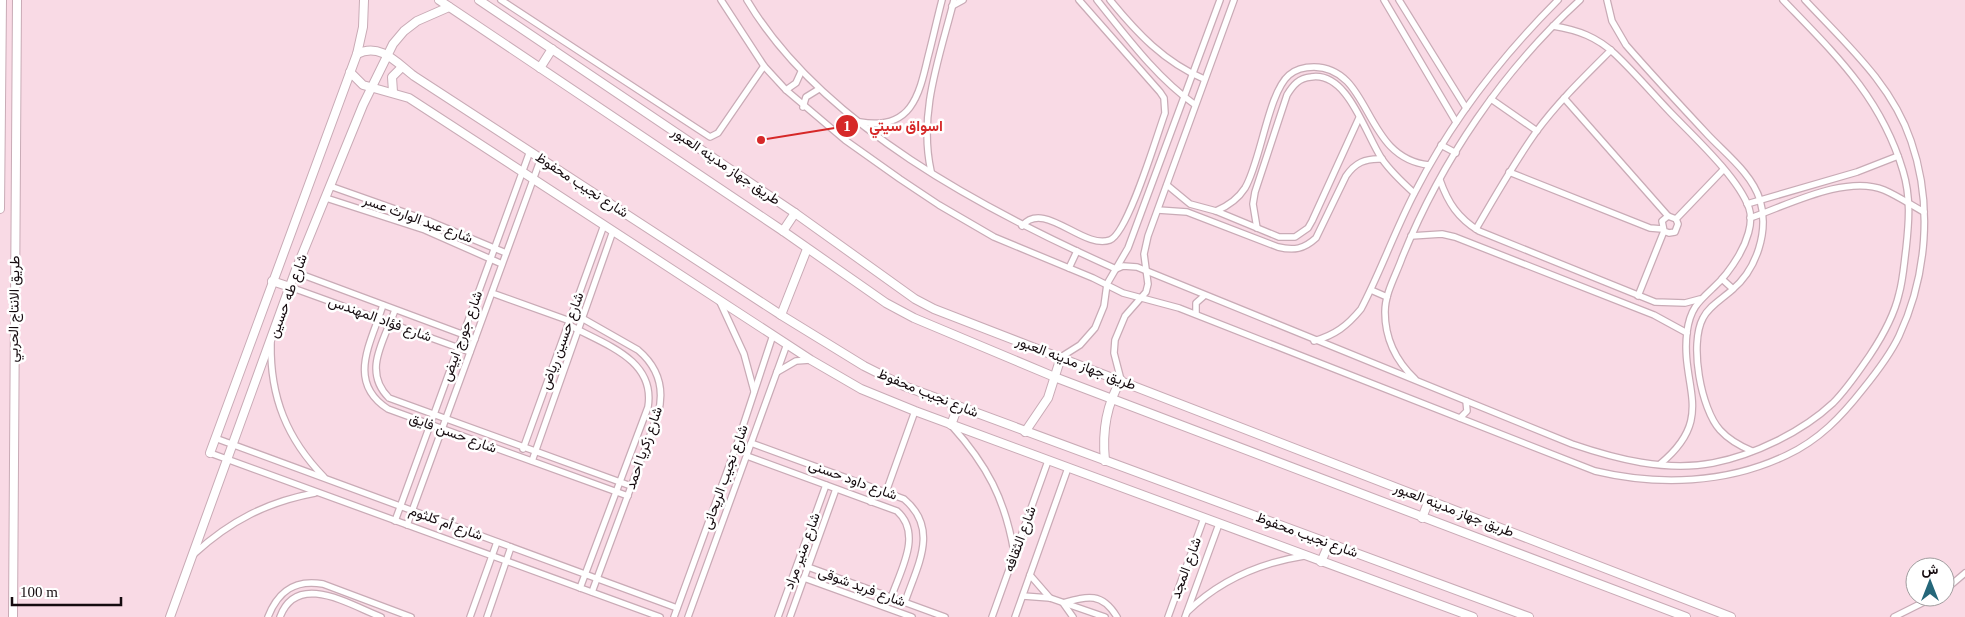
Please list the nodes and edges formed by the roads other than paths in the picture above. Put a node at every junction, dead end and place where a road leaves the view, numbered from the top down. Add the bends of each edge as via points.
1 (2, 0) edge
2 (17, 0) edge
3 (364, 0) edge
4 (439, 0) edge
5 (479, 0) edge
6 (501, 0) edge
7 (721, 0) edge
8 (747, 0) edge
9 (942, 0) edge
10 (963, 0) edge
11 (1079, 0) edge
12 (1096, 0) edge
13 (1110, 0) edge
14 (1220, 0) edge
15 (1234, 0) edge
16 (1384, 0) edge
17 (1400, 0) edge
18 (1558, 0) edge
19 (1580, 0) edge
20 (1608, 0) edge
21 (1783, 0) edge
22 (1806, 0) edge
23 (953, 3) edge
24 (449, 7) junction
25 (1554, 26) junction
26 (552, 49) junction
27 (1610, 50) junction
28 (357, 54) junction
29 (387, 55) junction
30 (764, 66) junction
31 (402, 67) junction
32 (540, 68) junction
33 (350, 72) junction
34 (801, 72) junction
35 (1192, 74) junction
36 (1204, 79) junction
37 (371, 88) junction
38 (819, 89) junction
39 (786, 90) junction
40 (393, 92) junction
41 (1183, 96) junction
42 (1564, 98) junction
43 (1491, 99) junction
44 (1194, 104) junction
45 (803, 106) junction
46 (1466, 108) junction
47 (1358, 118) junction
48 (858, 122) junction
49 (1456, 122) junction
50 (1537, 131) junction
51 (1441, 145) junction
52 (530, 152) junction
53 (1456, 153) junction
54 (1898, 156) junction
55 (541, 158) junction
56 (1382, 159) junction
57 (1429, 165) junction
58 (1723, 170) junction
59 (931, 171) junction
60 (521, 172) junction
61 (1509, 172) junction
62 (533, 180) junction
63 (1440, 180) junction
64 (1166, 185) junction
65 (330, 186) junction
66 (1414, 193) junction
67 (326, 198) junction
68 (1760, 200) junction
69 (1747, 204) junction
70 (1910, 205) junction
71 (0, 209) edge
72 (1158, 210) junction
73 (1216, 211) junction
74 (1924, 212) junction
75 (795, 214) junction
76 (1762, 214) junction
77 (1668, 216) junction
78 (1750, 218) junction
79 (1676, 219) junction
80 (604, 225) junction
81 (1022, 226) junction
82 (1257, 228) junction
83 (1476, 229) junction
84 (1663, 230) junction
85 (613, 231) junction
86 (784, 231) junction
87 (1411, 236) junction
88 (494, 248) junction
89 (807, 249) junction
90 (1078, 251) junction
91 (506, 253) junction
92 (490, 258) junction
93 (502, 264) junction
94 (1069, 268) junction
95 (1116, 268) junction
96 (295, 272) junction
97 (1148, 274) junction
98 (1722, 279) junction
99 (272, 281) junction
100 (1107, 284) junction
101 (290, 287) junction
102 (1733, 289) junction
103 (1371, 290) junction
104 (492, 293) junction
105 (1204, 296) junction
106 (1638, 296) junction
107 (1387, 297) junction
108 (1141, 298) junction
109 (1700, 299) junction
110 (719, 300) junction
111 (383, 305) junction
112 (395, 310) junction
113 (573, 313) junction
114 (1196, 314) junction
115 (781, 315) junction
116 (379, 318) junction
117 (583, 318) junction
118 (391, 322) junction
119 (569, 323) junction
120 (579, 331) junction
121 (1687, 333) junction
122 (462, 335) junction
123 (773, 335) junction
124 (475, 339) junction
125 (271, 341) junction
126 (1314, 341) junction
127 (787, 344) junction
128 (458, 348) junction
129 (470, 352) junction
130 (1061, 358) junction
131 (811, 360) junction
132 (1688, 362) junction
133 (1698, 362) junction
134 (776, 373) junction
135 (1056, 378) junction
136 (1121, 380) junction
137 (1418, 382) junction
138 (754, 392) junction
139 (1112, 398) junction
140 (1466, 401) junction
141 (958, 406) junction
142 (914, 411) junction
143 (433, 416) junction
144 (1460, 418) junction
145 (445, 420) junction
146 (430, 424) junction
147 (951, 424) junction
148 (442, 429) junction
149 (1025, 432) junction
150 (215, 438) junction
151 (751, 443) junction
152 (232, 445) junction
153 (524, 447) junction
154 (1752, 451) junction
155 (536, 452) junction
156 (210, 453) joint
157 (746, 456) junction
158 (520, 457) junction
159 (227, 460) junction
160 (1048, 460) junction
161 (532, 461) junction
162 (1105, 461) junction
163 (1660, 464) junction
164 (1068, 468) junction
165 (325, 478) junction
166 (620, 481) junction
167 (826, 485) junction
168 (632, 486) junction
169 (875, 488) junction
170 (836, 489) junction
171 (616, 491) junction
172 (886, 492) junction
173 (316, 493) junction
174 (628, 496) junction
175 (1429, 500) junction
176 (871, 502) junction
177 (400, 506) junction
178 (713, 509) junction
179 (412, 510) junction
180 (726, 514) junction
181 (1204, 518) junction
182 (1422, 518) junction
183 (395, 521) junction
184 (1218, 524) junction
185 (407, 525) junction
186 (497, 542) junction
187 (1329, 544) junction
188 (511, 546) junction
189 (1014, 553) junction
190 (192, 556) junction
191 (492, 556) junction
192 (1304, 556) junction
193 (506, 561) junction
194 (1321, 562) junction
195 (808, 567) junction
196 (1965, 573) edge
197 (585, 574) junction
198 (1030, 575) junction
199 (597, 578) junction
200 (804, 578) junction
201 (1955, 582) edge
202 (580, 588) junction
203 (592, 592) junction
204 (1023, 596) junction
205 (891, 598) junction
206 (1050, 598) junction
207 (905, 602) junction
208 (373, 603) junction
209 (1063, 603) junction
210 (385, 607) junction
211 (1914, 607) edge
212 (677, 608) junction
213 (1706, 608) junction
214 (370, 615) edge
215 (1186, 615) edge
216 (13, 617) edge
217 (170, 617) edge
218 (268, 617) edge
219 (280, 617) edge
220 (381, 617) edge
221 (411, 617) edge
222 (470, 617) edge
223 (487, 617) edge
224 (660, 617) edge
225 (674, 617) edge
226 (688, 617) edge
227 (778, 617) edge
228 (790, 617) edge
229 (912, 617) edge
230 (945, 617) edge
231 (992, 617) edge
232 (1015, 617) edge
233 (1072, 617) edge
234 (1105, 617) edge
235 (1117, 617) edge
236 (1168, 617) edge
237 (1470, 617) edge
238 (1529, 617) edge
239 (1686, 617) edge
240 (1703, 617) edge
241 (1731, 617) edge
242 (1894, 617) edge

1 - 71 main road
2 - 216 main road, طريق الانتاج الحربي
3 - 28 main road, شارع طه حسين
4 - 24 main road, طريق جهاز مدينه العبور
5 - 26 main road, طريق جهاز مدينه العبور
6 - 30 street via 710,137 718,133
7 - 30 street
8 - 34 street via 766,30
9 - 48 street via 917,99 902,115 892,120 881,124
10 - 23 street
11 - 81 street via 1160,92 1165,113 1118,235 1104,242 1097,241 1042,218 1031,219
12 - 41 street via 1130,42
13 - 35 street via 1156,51
14 - 35 street
15 - 36 street
16 - 49 street
17 - 46 street
18 - 46 street via 1523,35
19 - 25 street
20 - 68 street via 1612,21 1626,45 1742,172
21 - 54 street via 1861,86 1884,121
22 - 74 street via 1864,63 1898,109 1917,161
23 - 59 street via 928,108 927,146
24 - 29 main road, شارع طه حسين via 417,20 404,31
24 - 32 main road, طريق جهاز مدينه العبور
25 - 27 street via 1582,32
25 - 43 street
26 - 32 main road
26 - 75 main road, طريق جهاز مدينه العبور
27 - 42 street
27 - 58 street
28 - 29 main road, شارع نجيب محفوظ via 369,49
28 - 33 main road, شارع طه حسين
29 - 31 main road, شارع نجيب محفوظ
29 - 37 main road, شارع طه حسين
30 - 39 street
31 - 40 main road via 392,77
31 - 52 main road, شارع نجيب محفوظ
32 - 86 main road, طريق جهاز مدينه العبور
33 - 37 main road, شارع نجيب محفوظ
33 - 99 main road, شارع طه حسين
34 - 38 street
34 - 39 street via 796,83
35 - 36 street
35 - 41 street
36 - 44 street
37 - 40 main road, شارع نجيب محفوظ
37 - 65 main road, شارع طه حسين
38 - 45 street via 810,93
38 - 48 street
39 - 45 street
40 - 60 main road, شارع نجيب محفوظ via 409,98
41 - 44 street
41 - 95 street via 1130,243
42 - 50 street
42 - 77 street
43 - 50 street
43 - 53 street
44 - 64 street
45 - 94 street via 845,140 939,205 994,237
46 - 49 street
47 - 56 street
47 - 82 street via 1308,228 1295,237 1287,238
47 - 82 street via 1344,91 1330,79 1303,78 1291,88 1255,192
48 - 59 street
49 - 51 street
50 - 61 street
51 - 53 street
51 - 57 street
52 - 55 main road, شارع نجيب محفوظ
52 - 60 street, شارع جورج ابيض
53 - 63 street
54 - 68 street via 1857,172
54 - 70 street
55 - 62 street, شارع جورج ابيض
55 - 115 main road, شارع نجيب محفوظ
56 - 66 street
56 - 72 street via 1362,161 1352,167 1316,238 1299,249 1288,250 1187,212
57 - 66 street
57 - 73 street via 1407,160 1389,147 1353,88 1341,76 1324,68 1305,68 1288,75 1279,90 1246,187 1233,202
58 - 69 street
58 - 79 street
59 - 81 street
60 - 62 main road, شارع نجيب محفوظ
60 - 88 street, شارع جورج ابيض
61 - 83 street
61 - 84 street via 1650,228
62 - 80 main road, شارع نجيب محفوظ
62 - 91 street, شارع جورج ابيض
63 - 83 street via 1454,211
63 - 87 street
64 - 72 street
64 - 73 street via 1190,204
65 - 67 main road, شارع طه حسين
65 - 88 street, شارع عبد الوارث عسر via 435,223
66 - 103 street
67 - 92 street, شارع عبد الوارث عسر via 425,230
67 - 96 main road, شارع طه حسين
68 - 69 street
68 - 76 street
69 - 78 street
70 - 74 street
70 - 76 street via 1883,190 1856,186 1803,197
70 - 154 street via 1899,295 1878,344 1826,409 1808,423
72 - 97 street via 1145,244 1144,260
73 - 82 street
74 - 144 street via 1918,280 1913,301 1894,344 1837,421 1786,456 1713,478 1638,479 1595,471
75 - 86 main road
75 - 130 main road, طريق جهاز مدينه العبور via 934,309
76 - 78 street
76 - 102 street via 1763,228 1757,255
77 - 79 street
77 - 84 street via 1662,221
78 - 98 street via 1749,231 1740,253
79 - 84 street via 1678,227 1675,232
80 - 85 main road, شارع نجيب محفوظ
80 - 113 street, شارع حسين رياض
81 - 90 street
83 - 106 street
84 - 106 street
85 - 110 main road, شارع نجيب محفوظ
85 - 117 street, شارع حسين رياض
86 - 89 main road, طريق جهاز مدينه العبور
87 - 107 street
87 - 121 street via 1434,234 1455,237 1654,315
88 - 91 street, شارع عبد الوارث عسر
88 - 92 street, شارع جورج ابيض
89 - 115 main road
89 - 135 main road, طريق جهاز مدينه العبور via 906,314
90 - 94 street
90 - 95 street
91 - 93 street, شارع جورج ابيض
92 - 93 street, شارع عبد الوارث عسر
92 - 122 street, شارع جورج ابيض
93 - 104 street, شارع جورج ابيض
94 - 100 street
95 - 97 street via 1130,266
95 - 100 street
96 - 101 main road, شارع طه حسين
96 - 111 street, شارع فؤاد المهندس
97 - 105 street
97 - 108 street via 1148,284
98 - 102 street
98 - 109 street
99 - 101 main road
99 - 150 main road, شارع طه حسين
100 - 108 street
100 - 130 street via 1104,306 1095,328 1080,345
101 - 116 street, شارع فؤاد المهندس
101 - 125 main road, شارع طه حسين
102 - 133 street via 1703,318 1697,332
103 - 107 street
103 - 126 street via 1348,324 1332,336
104 - 119 street, شارع زكريا احمد
104 - 124 street, شارع جورج ابيض
105 - 114 street via 1196,304
105 - 126 street
106 - 109 street via 1670,304
107 - 137 street via 1386,324 1391,344 1400,362
108 - 114 street
108 - 136 street via 1125,316 1115,340 1114,353
109 - 121 street
110 - 123 main road, شارع نجيب محفوظ
110 - 138 street via 741,345
111 - 112 street, شارع فؤاد المهندس
111 - 116 street, شارع حسن فايق
112 - 118 street, شارع حسن فايق
112 - 122 street, شارع فؤاد المهندس
113 - 117 street, شارع زكريا احمد
113 - 119 street, شارع حسين رياض
114 - 144 street
115 - 141 main road, شارع نجيب محفوظ via 864,366 904,386
116 - 118 street, شارع فؤاد المهندس
116 - 146 street, شارع حسن فايق via 364,368 370,392 388,409
117 - 120 street, شارع حسين رياض
117 - 168 street, شارع زكريا احمد via 638,350 658,374 662,395 660,405
118 - 128 street, شارع فؤاد المهندس
118 - 143 street, شارع حسن فايق via 374,368 376,379 389,398
119 - 120 street, شارع زكريا احمد
119 - 153 street, شارع حسين رياض
120 - 155 street, شارع حسين رياض
120 - 166 street, شارع زكريا احمد via 630,359 642,370 649,385 648,407
121 - 132 street
122 - 124 street, شارع فؤاد المهندس
122 - 128 street, شارع جورج ابيض
123 - 127 main road, شارع نجيب محفوظ
123 - 138 street, شارع نجيب الريحانى
124 - 129 street, شارع جورج ابيض
125 - 152 main road, شارع طه حسين
125 - 165 street via 273,384 282,416 298,446
126 - 137 street
127 - 131 main road, شارع نجيب محفوظ
127 - 134 street, شارع نجيب الريحانى
128 - 129 street, شارع فؤاد المهندس
128 - 143 street, شارع جورج ابيض
129 - 145 street, شارع جورج ابيض
130 - 135 main road
130 - 136 main road, طريق جهاز مدينه العبور
131 - 134 street via 796,361
131 - 142 main road, شارع نجيب محفوظ via 861,389
132 - 133 street
132 - 163 street via 1694,401 1690,422 1678,445
133 - 154 street via 1713,420 1730,439
134 - 151 street, شارع نجيب الريحانى
135 - 139 main road, طريق جهاز مدينه العبور
135 - 149 main road via 1042,410
136 - 139 main road
136 - 175 main road, طريق جهاز مدينه العبور
137 - 140 street
138 - 178 street, شارع نجيب الريحانى
139 - 162 main road via 1104,434
139 - 182 main road, طريق جهاز مدينه العبور
140 - 144 street via 1467,411
140 - 163 street via 1606,456
141 - 147 main road
141 - 149 main road, شارع نجيب محفوظ
142 - 147 main road, شارع نجيب محفوظ
142 - 172 street
143 - 145 street, شارع حسن فايق
143 - 146 street, شارع جورج ابيض
145 - 148 street, شارع جورج ابيض
145 - 153 street, شارع حسن فايق
146 - 148 street, شارع حسن فايق
146 - 177 street, شارع جورج ابيض
147 - 160 main road, شارع نجيب محفوظ
147 - 189 street via 986,469 1000,496
148 - 158 street, شارع حسن فايق
148 - 179 street, شارع جورج ابيض
149 - 162 main road, شارع نجيب محفوظ
150 - 152 street, شارع أم كلثوم
150 - 156 main road, شارع طه حسين
151 - 157 street, شارع نجيب الريحانى
151 - 169 street, شارع داود حسنى
152 - 159 main road, شارع طه حسين
152 - 165 street, شارع أم كلثوم
153 - 155 street, شارع حسن فايق
153 - 158 street, شارع حسين رياض
154 - 163 street via 1710,464
155 - 161 street, شارع حسين رياض
155 - 166 street, شارع حسن فايق
156 - 159 street, شارع أم كلثوم
157 - 167 street, شارع داود حسنى
157 - 180 street, شارع نجيب الريحانى
158 - 161 street, شارع حسن فايق
159 - 173 street, شارع أم كلثوم
159 - 190 main road, شارع طه حسين
160 - 164 main road, شارع نجيب محفوظ
160 - 189 street, شارع الثقافه
161 - 171 street, شارع حسن فايق
162 - 187 main road, شارع نجيب محفوظ
164 - 181 main road, شارع نجيب محفوظ
164 - 198 street, شارع الثقافه
165 - 177 street, شارع أم كلثوم
166 - 168 street, شارع حسن فايق
166 - 171 street, شارع زكريا احمد
167 - 170 street, شارع داود حسنى
167 - 227 street, شارع منير مراد
168 - 174 street, شارع زكريا احمد
169 - 172 street, شارع داود حسنى
169 - 176 street
170 - 176 street, شارع داود حسنى
170 - 195 street, شارع منير مراد
171 - 174 street, شارع حسن فايق
171 - 197 street, شارع زكريا احمد
172 - 207 street, شارع داود حسنى via 912,506 923,525 923,547
173 - 183 street, شارع أم كلثوم
173 - 190 street via 261,507 213,536
174 - 199 street, شارع زكريا احمد
175 - 182 main road
175 - 213 main road, طريق جهاز مدينه العبور
176 - 205 street, شارع داود حسنى via 897,511 909,529 909,544
177 - 179 street, شارع أم كلثوم
177 - 183 street, شارع جورج ابيض
178 - 180 street
178 - 212 street, شارع نجيب الريحانى
179 - 185 street, شارع جورج ابيض
179 - 186 street, شارع أم كلثوم
180 - 226 street, شارع نجيب الريحانى
181 - 184 main road, شارع نجيب محفوظ
181 - 236 street, شارع المجد
182 - 239 main road, طريق جهاز مدينه العبور
183 - 185 street, شارع أم كلثوم
184 - 192 main road, شارع نجيب محفوظ
184 - 215 street, شارع المجد
185 - 191 street, شارع أم كلثوم
186 - 188 street, شارع أم كلثوم
186 - 191 street
187 - 194 main road
187 - 238 main road, شارع نجيب محفوظ
188 - 193 street
188 - 197 street, شارع أم كلثوم
189 - 231 street, شارع الثقافه
190 - 217 main road, شارع طه حسين
191 - 193 street, شارع أم كلثوم
191 - 222 street
192 - 194 main road, شارع نجيب محفوظ
192 - 215 street via 1267,564 1232,578 1200,600
193 - 202 street, شارع أم كلثوم
193 - 223 street
194 - 237 main road, شارع نجيب محفوظ
195 - 200 street, شارع منير مراد
195 - 205 street, شارع فريد شوقى
196 - 201 street
197 - 199 street, شارع أم كلثوم
197 - 202 street, شارع زكريا احمد
198 - 204 street, شارع الثقافه
198 - 206 street
199 - 203 street, شارع زكريا احمد
199 - 212 street, شارع أم كلثوم
200 - 228 street, شارع منير مراد
200 - 229 street, شارع فريد شوقى
202 - 203 street, شارع أم كلثوم
203 - 224 street, شارع أم كلثوم
204 - 206 street
204 - 232 street, شارع الثقافه
205 - 207 street, شارع فريد شوقى
206 - 209 street
207 - 230 street, شارع فريد شوقى
208 - 210 street
208 - 214 street
208 - 218 street via 323,584 299,583 279,595
209 - 233 street
209 - 234 street
209 - 235 street via 1088,597 1099,598
210 - 220 street
210 - 221 street
211 - 242 street
212 - 225 street, شارع نجيب الريحانى
213 - 240 main road
213 - 241 main road, طريق جهاز مدينه العبور
214 - 219 street via 327,596 308,593 290,600
214 - 220 street

